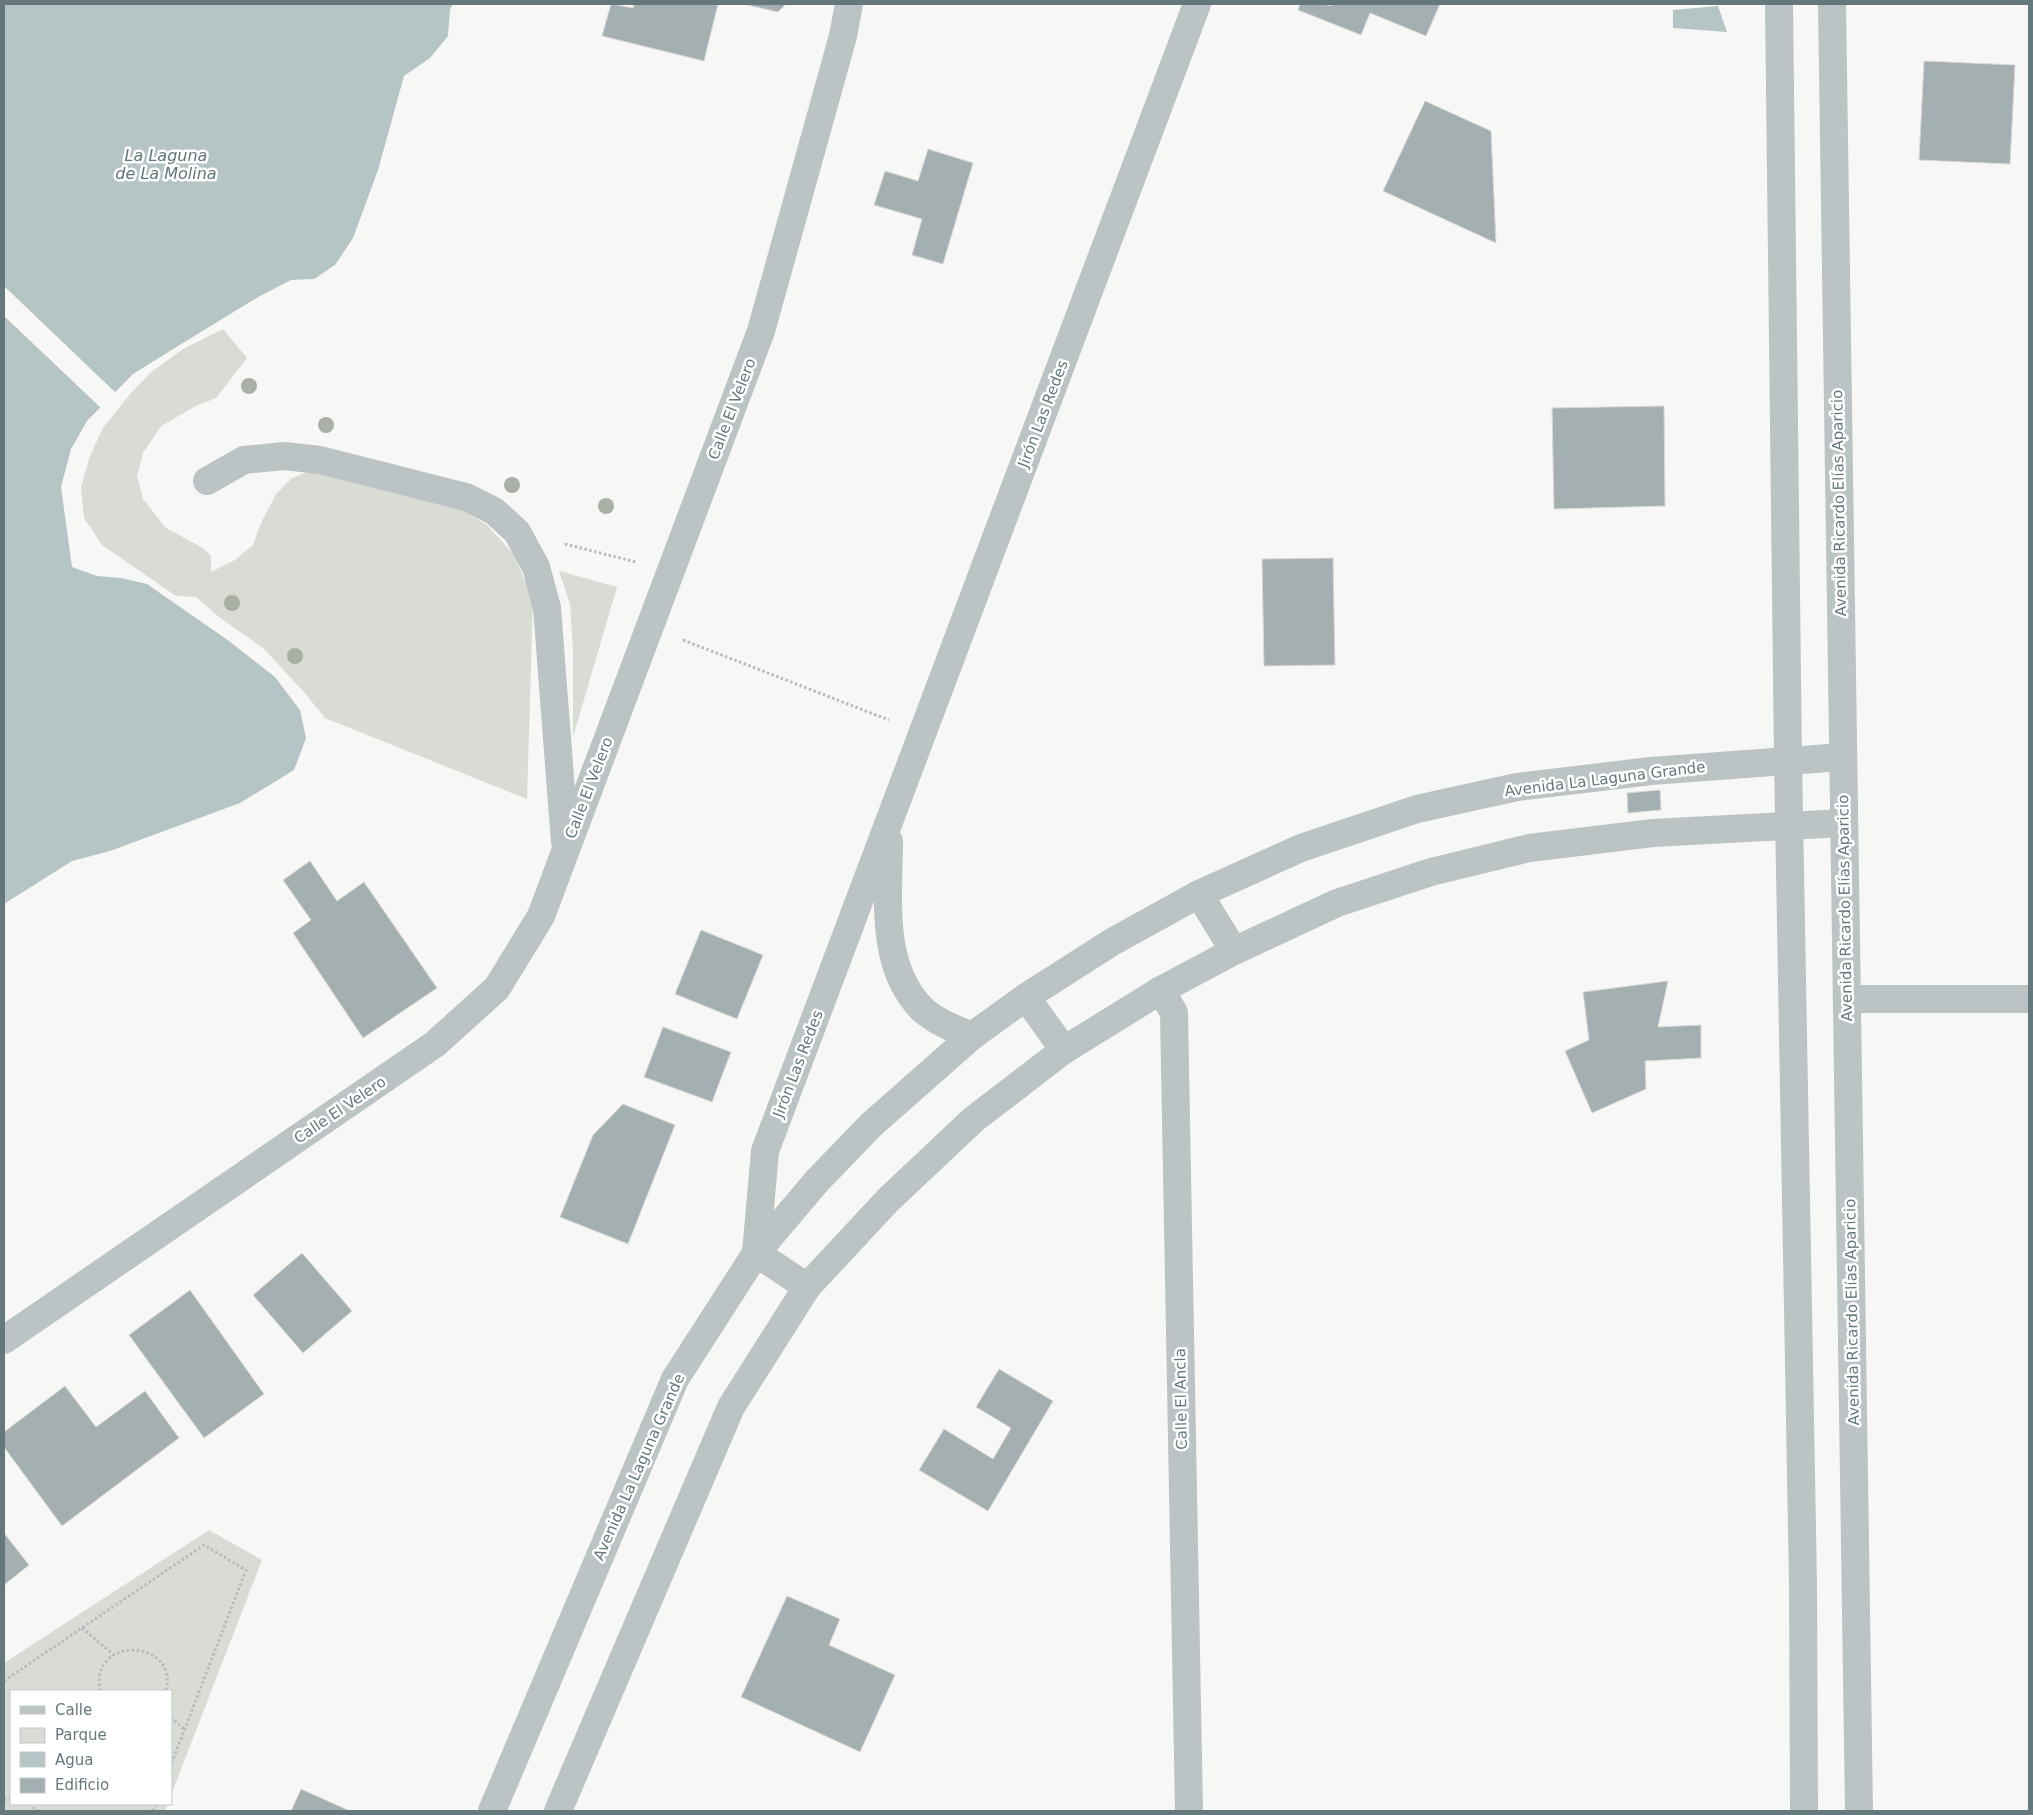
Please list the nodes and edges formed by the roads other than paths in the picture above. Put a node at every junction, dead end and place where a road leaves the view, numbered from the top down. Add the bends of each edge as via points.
1 (849, 4) edge
2 (1197, 4) edge
3 (1779, 4) edge
4 (1832, 4) edge
5 (207, 481) dead end
6 (1842, 756) junction
7 (1788, 760) junction
8 (1843, 823) junction
9 (888, 824) junction
10 (1791, 827) junction
11 (565, 850) junction
12 (1199, 894) junction
13 (1234, 951) junction
14 (1161, 990) junction
15 (1026, 996) junction
16 (1847, 999) junction
17 (2029, 999) edge
18 (972, 1036) junction
19 (1064, 1050) junction
20 (756, 1253) junction
21 (807, 1287) junction
22 (4, 1340) edge
23 (1188, 1775) junction
24 (492, 1811) edge
25 (558, 1811) edge
26 (1173, 1811) edge
27 (1190, 1811) edge
28 (1804, 1811) edge
29 (1859, 1811) edge

1 - 11 street, Calle El Velero via 843,36 761,331
2 - 9 street, Jirón Las Redes
3 - 7 street
4 - 6 street, Avenida Ricardo Elías Aparicio
5 - 11 street via 244,460 284,456 320,460 466,497 494,510 517,532 536,567 547,608
6 - 7 street, Avenida La Laguna Grande
6 - 8 street, Avenida Ricardo Elías Aparicio
7 - 10 street
7 - 12 street, Avenida La Laguna Grande via 1651,771 1517,787 1417,809 1301,848
8 - 10 street
8 - 16 street, Avenida Ricardo Elías Aparicio
9 - 18 street, Jirón Las Redes via 889,928 894,957 906,989 923,1009 944,1024
9 - 20 street, Jirón Las Redes via 765,1151
10 - 13 street via 1653,833 1529,848 1432,872 1337,903
10 - 28 street
11 - 22 street, Calle El Velero via 541,916 497,988 435,1044
12 - 13 street
12 - 15 street, Avenida La Laguna Grande via 1112,942
13 - 14 street
14 - 19 street
14 - 23 street, Calle El Ancla via 1174,1014
15 - 18 street, Avenida La Laguna Grande
15 - 19 street
16 - 17 street
16 - 29 street, Avenida Ricardo Elías Aparicio
18 - 20 street, Avenida La Laguna Grande via 872,1124 817,1181
19 - 21 street via 974,1119 888,1200
20 - 21 street
20 - 24 street, Avenida La Laguna Grande via 675,1379
21 - 25 street via 731,1407
23 - 26 street
23 - 27 street, Calle El Ancla

